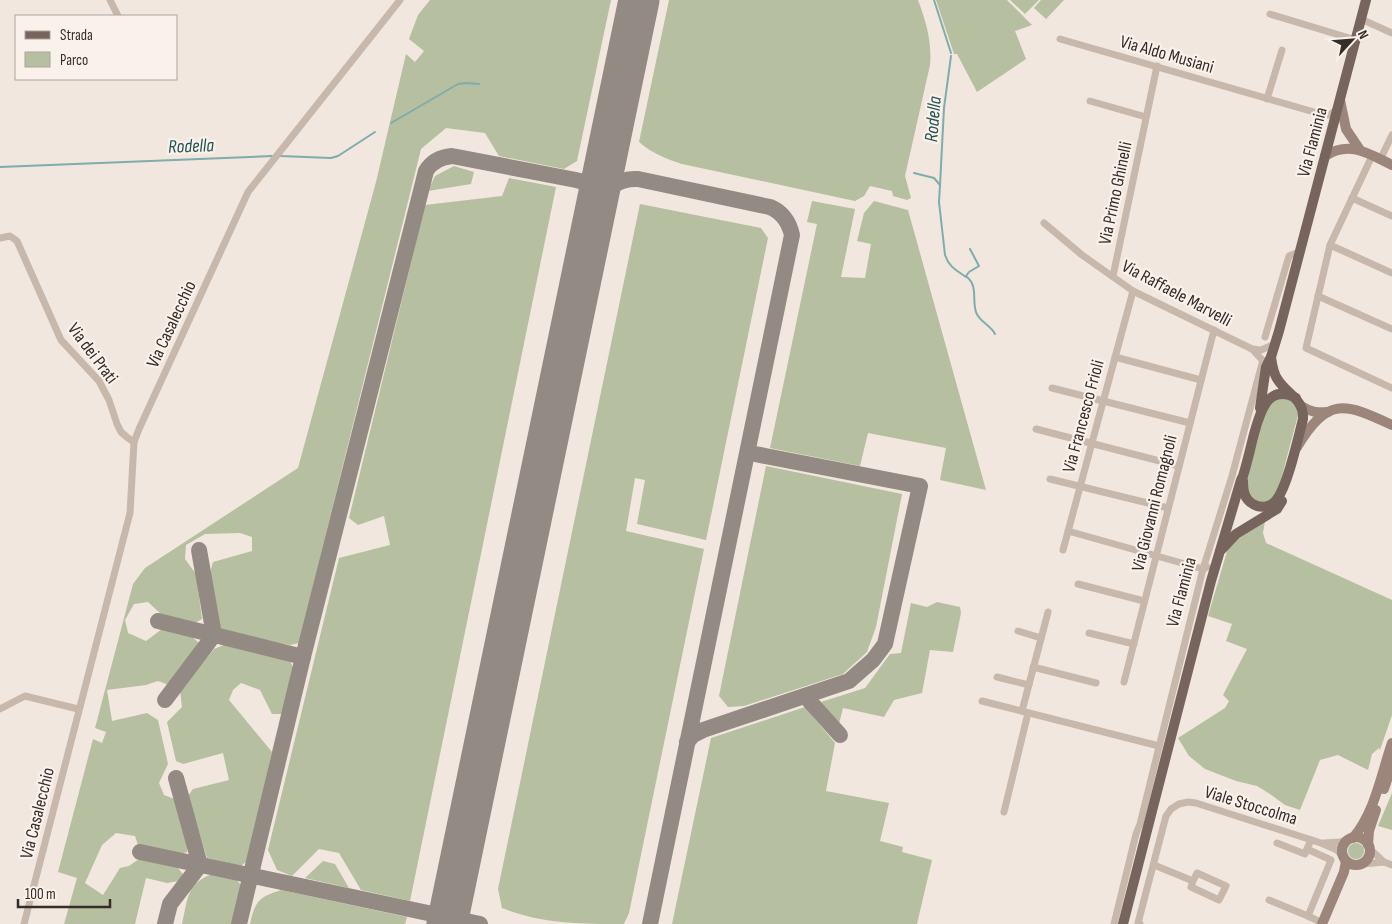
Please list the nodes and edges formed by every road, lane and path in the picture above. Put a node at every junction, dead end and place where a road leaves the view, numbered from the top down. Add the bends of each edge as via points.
1 (110, 0) edge
2 (400, 0) edge
3 (1366, 0) edge
4 (1270, 14) dead end
5 (118, 15) edge
6 (1361, 19) junction
7 (1392, 33) edge
8 (1060, 39) dead end
9 (1356, 40) junction
10 (1282, 50) dead end
11 (1157, 66) junction
12 (1267, 99) junction
13 (1090, 101) dead end
14 (1339, 105) junction
15 (1321, 114) junction
16 (1146, 117) junction
17 (1331, 135) junction
18 (1392, 135) edge
19 (1360, 150) junction
20 (1325, 156) junction
21 (1376, 158) junction
22 (1392, 165) edge
23 (1352, 198) junction
24 (1392, 216) edge
25 (1044, 223) dead end
26 (0, 238) edge
27 (1330, 245) junction
28 (1299, 252) junction
29 (1392, 273) edge
30 (1113, 276) junction
31 (1133, 291) junction
32 (1318, 296) junction
33 (1392, 329) edge
34 (1214, 330) junction
35 (1265, 337) dead end
36 (1275, 343) junction
37 (1252, 349) junction
38 (1115, 357) junction
39 (1265, 363) junction
40 (1201, 380) junction
41 (1052, 388) dead end
42 (1392, 388) edge
43 (1103, 401) junction
44 (1299, 402) junction
45 (1329, 412) junction
46 (1260, 414) junction
47 (1190, 423) junction
48 (1392, 425) edge
49 (1036, 429) dead end
50 (134, 442) junction
51 (1091, 444) junction
52 (1294, 452) junction
53 (1179, 466) junction
54 (1243, 476) junction
55 (1050, 479) dead end
56 (1286, 479) junction
57 (1080, 486) junction
58 (1168, 508) junction
59 (1068, 531) junction
60 (1063, 550) dead end
61 (1156, 556) junction
62 (1217, 558) junction
63 (1203, 569) junction
64 (1078, 584) dead end
65 (1144, 601) junction
66 (1048, 612) dead end
67 (1018, 632) dead end
68 (1089, 633) dead end
69 (1041, 638) junction
70 (1134, 644) junction
71 (1034, 667) junction
72 (997, 677) dead end
73 (1124, 682) dead end
74 (1096, 683) dead end
75 (1029, 685) junction
76 (982, 701) dead end
77 (0, 709) edge
78 (78, 709) junction
79 (1025, 712) junction
80 (1392, 743) edge
81 (1159, 746) junction
82 (1392, 765) edge
83 (1004, 812) dead end
84 (1351, 839) junction
85 (1311, 840) junction
86 (1277, 843) dead end
87 (1321, 843) junction
88 (1369, 846) junction
89 (1307, 850) junction
90 (1136, 854) junction
91 (1345, 859) junction
92 (1384, 862) junction
93 (1361, 864) junction
94 (1154, 865) junction
95 (1392, 865) edge
96 (1193, 881) junction
97 (1269, 900) dead end
98 (1308, 916) junction
99 (24, 924) edge
100 (1114, 924) edge
101 (1123, 924) edge
102 (1140, 924) edge
103 (1322, 924) edge
104 (1329, 924) edge

1 - 5 street
2 - 50 street, Via Casalecchio via 248,192
3 - 6 main road, Via Flaminia
4 - 9 street
6 - 7 street
6 - 9 main road, Via Flaminia
8 - 11 street, Via Aldo Musiani
9 - 14 main road, Via Flaminia
10 - 12 street
11 - 12 street, Via Aldo Musiani
11 - 16 street, Via Primo Ghinelli
12 - 15 street, Via Aldo Musiani
13 - 16 street
14 - 15 street, Via Aldo Musiani via 1329,115
14 - 17 main road, Via Flaminia
14 - 19 main road via 1346,129
15 - 17 street via 1329,124
16 - 30 street, Via Primo Ghinelli
17 - 20 main road, Via Flaminia
18 - 21 street
19 - 20 main road via 1343,148
19 - 21 main road
20 - 28 main road, Via Flaminia
21 - 22 main road
21 - 23 street
23 - 24 street
23 - 27 street
25 - 30 street, Via Raffaele Marvelli
26 - 50 street, Via dei Prati via 10,236 17,241 61,340 99,381 121,432
27 - 29 street
27 - 32 street
28 - 35 street, Via Flaminia via 1289,256
28 - 36 main road, Via Flaminia
30 - 31 street, Via Raffaele Marvelli
31 - 34 street, Via Raffaele Marvelli
31 - 38 street, Via Francesco Frioli
32 - 33 street
32 - 42 street via 1306,348
34 - 37 street, Via Raffaele Marvelli
34 - 40 street, Via Giovanni Romagnoli
36 - 37 street via 1261,350
36 - 39 main road, Via Flaminia
37 - 39 street, Via Raffaele Marvelli
38 - 40 street
38 - 43 street, Via Francesco Frioli
39 - 44 main road
39 - 46 main road, Via Flaminia
39 - 63 street, Via Flaminia
40 - 47 street, Via Giovanni Romagnoli
41 - 43 street
43 - 47 street
43 - 51 street, Via Francesco Frioli
44 - 45 main road via 1309,411
44 - 46 main road, Via Flaminia via 1283,394 1275,395
44 - 52 main road, Via Flaminia via 1303,418
45 - 48 main road via 1354,408
45 - 52 main road via 1310,426
46 - 54 main road, Via Flaminia
47 - 53 street, Via Giovanni Romagnoli
49 - 51 street
50 - 78 street, Via Casalecchio via 130,513
51 - 53 street
51 - 57 street, Via Francesco Frioli
52 - 56 main road, Via Flaminia
53 - 58 street, Via Giovanni Romagnoli
54 - 56 main road, Via Flaminia via 1243,491 1247,498 1261,506 1277,500
54 - 62 main road, Via Flaminia
55 - 57 street
56 - 62 main road, Via Flaminia via 1284,495 1277,509 1236,534
57 - 58 street
57 - 59 street, Via Francesco Frioli
58 - 61 street, Via Giovanni Romagnoli
59 - 60 street, Via Francesco Frioli
59 - 61 street
61 - 63 street
61 - 65 street, Via Giovanni Romagnoli
62 - 63 street
62 - 90 main road, Via Flaminia
63 - 81 street, Via Flaminia
64 - 65 street
65 - 70 street, Via Giovanni Romagnoli
66 - 69 street
67 - 69 street
68 - 70 street
69 - 71 street
70 - 73 street, Via Giovanni Romagnoli
71 - 74 street
71 - 75 street
72 - 75 street
75 - 79 street
76 - 79 street
77 - 78 street via 25,696
78 - 99 street, Via Casalecchio
79 - 81 street
79 - 83 street
80 - 84 main road via 1362,828
81 - 90 street, Via Flaminia via 1136,834
82 - 88 main road via 1369,831
84 - 87 street, Viale Stoccolma
84 - 88 main road via 1362,839
84 - 91 main road via 1342,849
85 - 87 street, Viale Stoccolma
85 - 89 street
85 - 94 street, Viale Stoccolma via 1188,802 1171,809 1166,816
86 - 89 street via 1305,854
87 - 91 street, Viale Stoccolma via 1337,850
88 - 92 street
88 - 93 main road via 1368,858
89 - 98 street via 1331,860
90 - 100 street, Via Flaminia
90 - 101 main road, Via Flaminia
91 - 93 main road via 1352,865
91 - 103 main road via 1344,872
92 - 93 street
92 - 95 street
93 - 104 main road via 1349,877
94 - 96 street
94 - 102 street, Viale Stoccolma
96 - 96 street via 1191,887 1219,900 1226,886 1197,873
97 - 98 street
98 - 103 street

